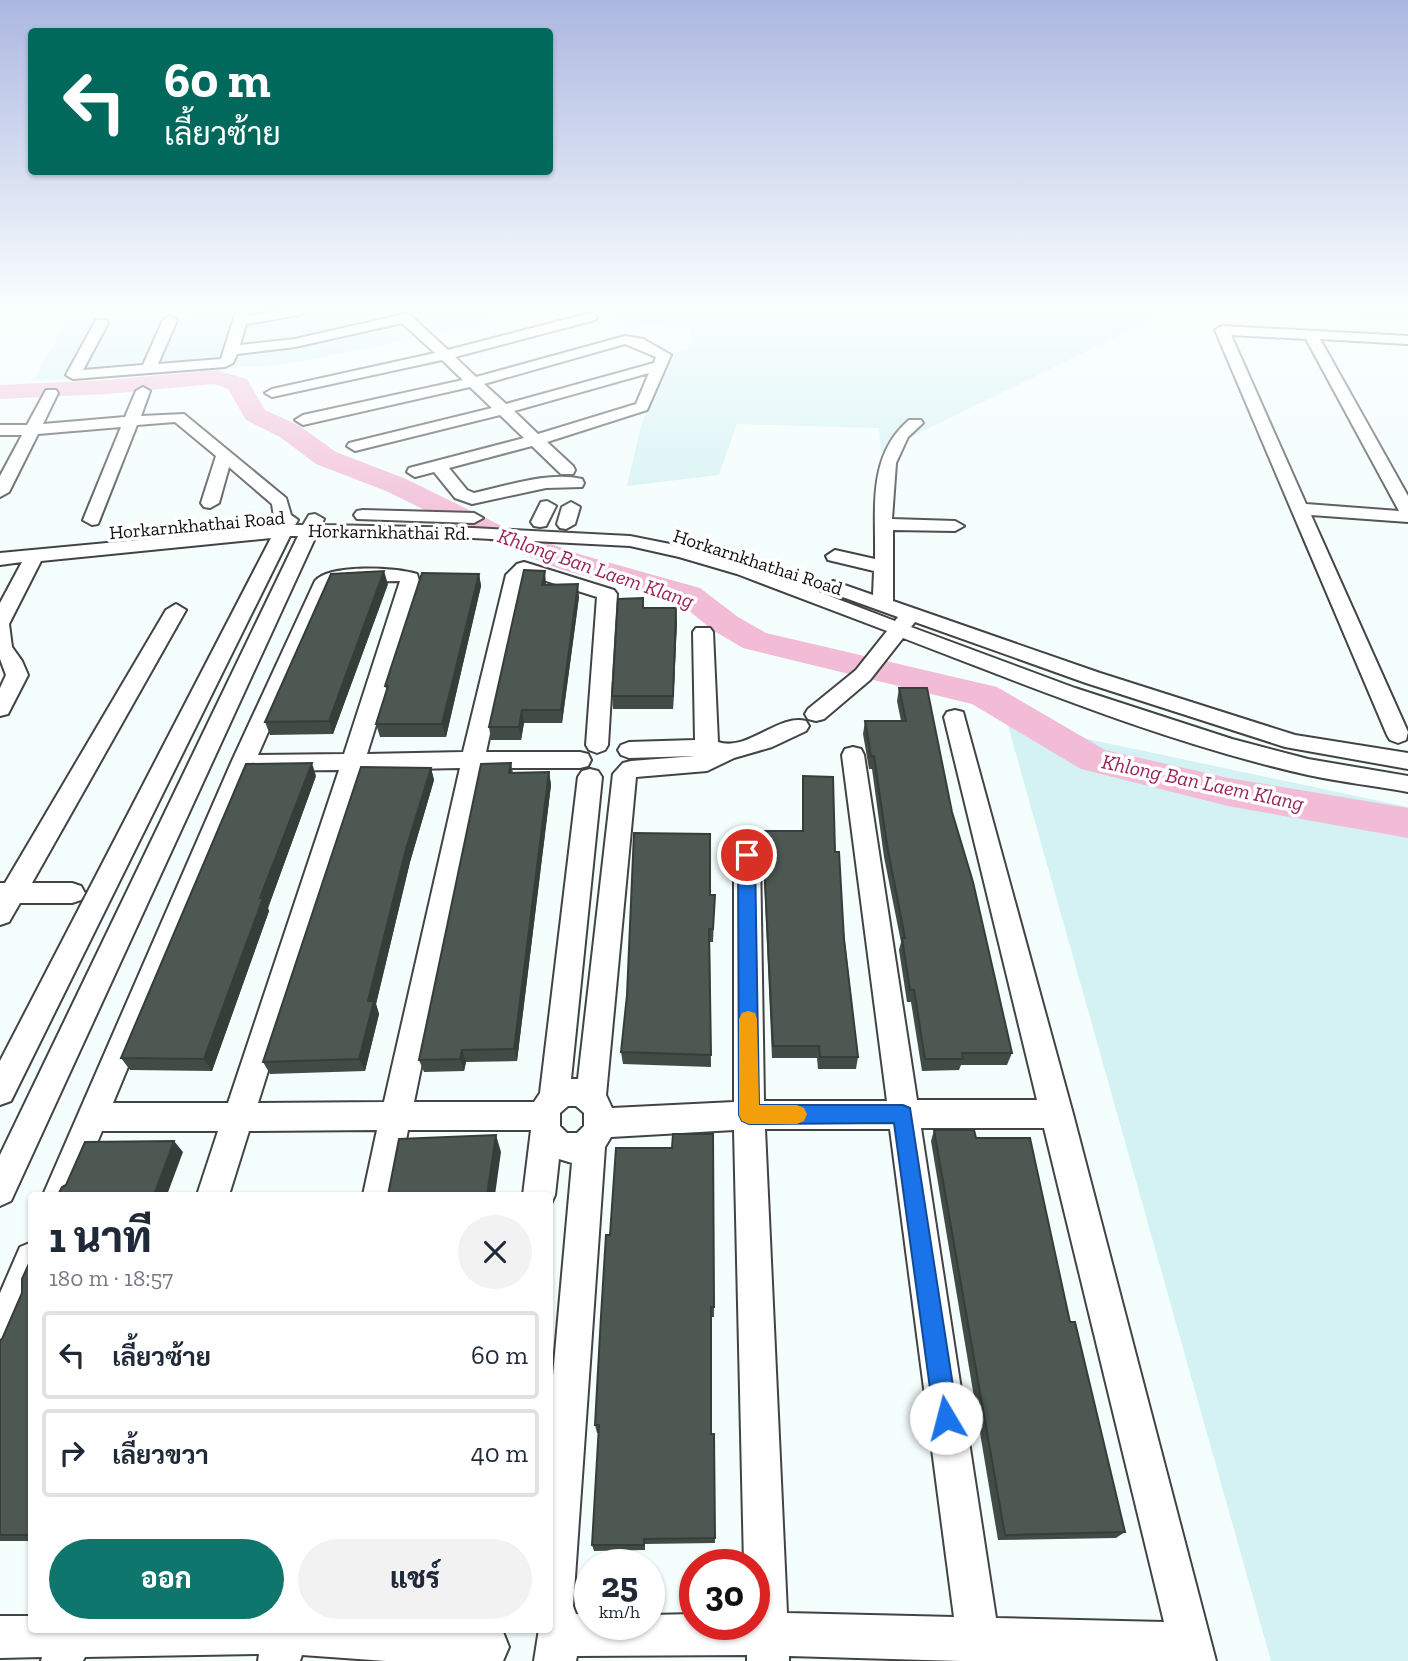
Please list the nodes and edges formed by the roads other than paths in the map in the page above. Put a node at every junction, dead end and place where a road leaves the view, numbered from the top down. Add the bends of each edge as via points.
1 (293, 389) edge
2 (444, 389) edge
3 (480, 389) edge
4 (578, 389) edge
5 (650, 389) edge
6 (1248, 389) edge
7 (1340, 389) edge
8 (142, 391) dead end
9 (51, 393) dead end
10 (272, 393) dead end
11 (167, 402) dead end
12 (502, 410) junction
13 (179, 417) junction
14 (131, 420) junction
15 (303, 420) dead end
16 (915, 423) dead end
17 (0, 429) edge
18 (31, 430) junction
19 (537, 440) junction
20 (355, 446) dead end
21 (225, 455) junction
22 (438, 466) junction
23 (415, 472) dead end
24 (0, 492) edge
25 (561, 502) junction
26 (209, 503) dead end
27 (1302, 509) junction
28 (1408, 514) edge
29 (502, 519) junction
30 (92, 520) dead end
31 (297, 522) junction
32 (883, 524) junction
33 (956, 526) dead end
34 (479, 534) junction
35 (0, 543) edge
36 (35, 555) junction
37 (835, 556) dead end
38 (0, 559) edge
39 (883, 566) junction
40 (291, 571) junction
41 (263, 573) junction
42 (883, 604) junction
43 (176, 610) dead end
44 (905, 622) junction
45 (0, 624) edge
46 (703, 632) dead end
47 (0, 709) edge
48 (955, 717) dead end
49 (1398, 735) dead end
50 (713, 754) junction
51 (853, 755) dead end
52 (473, 760) junction
53 (589, 760) junction
54 (1408, 761) edge
55 (354, 762) junction
56 (243, 763) junction
57 (628, 765) junction
58 (1408, 784) edge
59 (747, 855) dead end
60 (72, 893) dead end
61 (4, 900) edge
62 (0, 1091) edge
63 (903, 1114) junction
64 (1058, 1114) junction
65 (749, 1115) junction
66 (239, 1116) junction
67 (397, 1116) junction
68 (548, 1116) junction
69 (92, 1117) junction
70 (594, 1120) junction
71 (0, 1190) edge
72 (60, 1192) edge
73 (214, 1192) edge
74 (380, 1192) edge
75 (539, 1192) edge
76 (28, 1268) edge
77 (0, 1334) edge
78 (554, 1627) edge
79 (0, 1637) edge
80 (284, 1641) edge
81 (68, 1642) edge
82 (489, 1646) edge
83 (767, 1647) edge
84 (979, 1649) edge
85 (1193, 1652) edge

1 - 10 street
2 - 15 street
3 - 12 street
4 - 12 street
5 - 19 street via 642,407
6 - 27 street
7 - 28 street
8 - 14 street
9 - 18 street
11 - 13 street
12 - 19 street
12 - 20 street
13 - 14 street
13 - 21 street
14 - 18 street
14 - 30 street
16 - 32 street via 902,431 890,456
17 - 18 street
18 - 24 street
19 - 22 street
19 - 25 street
21 - 26 street
21 - 31 street
22 - 23 street
22 - 25 street via 461,494 472,499
25 - 29 street, Horkarnkhathai Road
25 - 34 street, Horkarnkhathai Road
25 - 42 street, Horkarnkhathai Road via 638,527 707,542
25 - 44 street, Horkarnkhathai Road via 630,541 683,551
27 - 28 street
27 - 49 street
29 - 31 street, Horkarnkhathai Road via 428,515
29 - 34 street
31 - 34 street, Horkarnkhathai Rd.
31 - 35 street, Horkarnkhathai Road
31 - 36 street, Horkarnkhathai Rd.
31 - 40 street
31 - 41 street
32 - 33 street
32 - 39 street
36 - 38 street, Horkarnkhathai Rd.
36 - 45 street
37 - 39 street
39 - 42 street
40 - 41 street
40 - 71 street
41 - 62 street
42 - 44 street, Horkarnkhathai Road
43 - 61 street
44 - 50 street via 863,675 807,720 764,742
44 - 54 street, Horkarnkhathai Road via 1293,742
44 - 58 street, Horkarnkhathai Road via 1067,693 1226,745 1308,767
45 - 47 street via 2,648 17,676
46 - 50 street
48 - 64 street
50 - 57 street
51 - 63 street
52 - 53 street
52 - 53 street via 515,575 524,568 607,594
52 - 55 street
52 - 67 street
53 - 57 street via 608,780
53 - 57 street via 615,743
53 - 68 street
55 - 56 street
55 - 56 street via 410,584 410,578 401,575 326,580
55 - 66 street
56 - 69 street
57 - 70 street
59 - 65 street
60 - 61 street
63 - 64 street
63 - 65 street
63 - 84 street
64 - 85 street
65 - 70 street
65 - 83 street
66 - 67 street
66 - 69 street
66 - 73 street
67 - 68 street
67 - 74 street
68 - 70 street via 573,1093
68 - 70 street via 560,1146 581,1144
68 - 75 street
69 - 72 street
70 - 78 street
76 - 77 street
78 - 83 street via 599,1637
79 - 81 street
80 - 81 street
80 - 82 street
83 - 84 street
84 - 85 street

